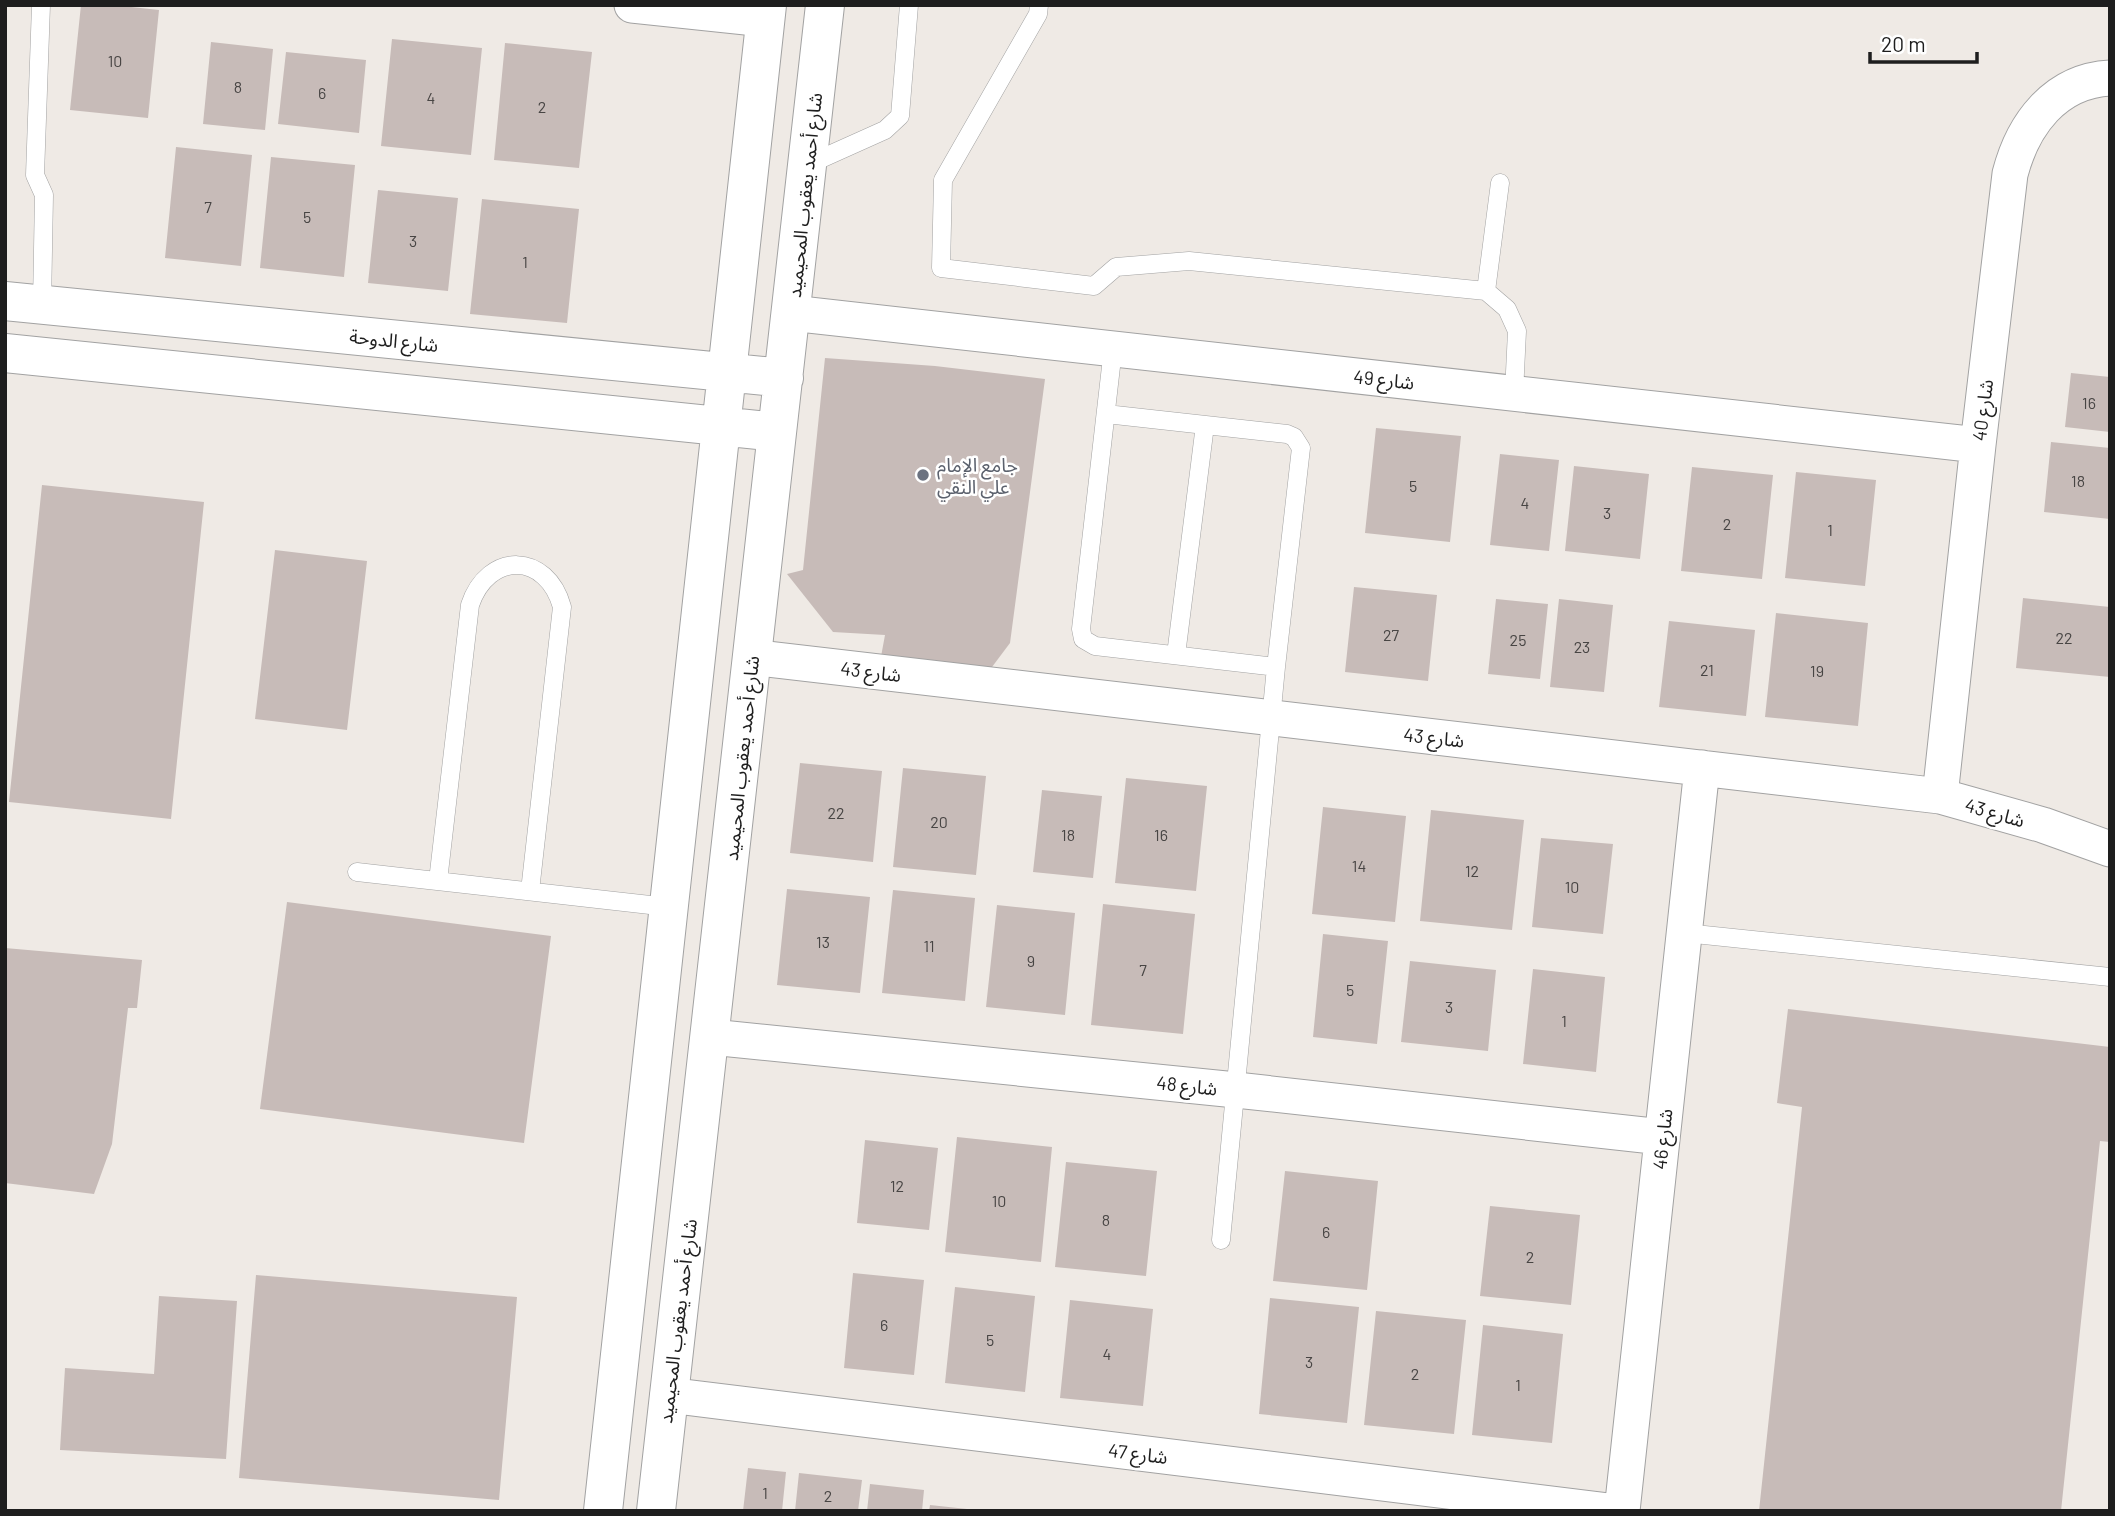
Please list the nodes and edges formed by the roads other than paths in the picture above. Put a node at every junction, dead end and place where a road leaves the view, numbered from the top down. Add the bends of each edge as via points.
1 (41, 5) edge
2 (632, 5) edge
3 (825, 5) edge
4 (909, 5) edge
5 (1039, 5) edge
6 (766, 12) edge
7 (2110, 78) edge
8 (807, 165) junction
9 (1500, 183) dead end
10 (1486, 291) junction
11 (24, 303) edge
12 (791, 313) junction
13 (1113, 349) junction
14 (5, 353) edge
15 (726, 372) junction
16 (783, 378) junction
17 (1514, 393) junction
18 (1107, 414) junction
19 (1205, 425) junction
20 (720, 426) junction
21 (777, 432) junction
22 (1978, 445) junction
23 (1176, 655) junction
24 (751, 657) junction
25 (1276, 667) junction
26 (1271, 719) junction
27 (1702, 768) junction
28 (1940, 796) junction
29 (2110, 849) edge
30 (357, 872) dead end
31 (438, 881) junction
32 (530, 891) junction
33 (668, 907) junction
34 (1685, 933) junction
35 (2110, 977) edge
36 (711, 1037) junction
37 (1236, 1090) junction
38 (1662, 1137) junction
39 (1221, 1240) dead end
40 (668, 1395) junction
41 (603, 1511) edge
42 (656, 1511) edge
43 (1609, 1511) edge
44 (1622, 1511) edge

1 - 11 lane via 35,175 44,195
2 - 6 street
3 - 8 street, شارع أحمد يعقوب المحيميد
4 - 8 lane via 900,116 886,130
5 - 10 lane via 943,180 941,268 1094,286 1116,267 1189,261
6 - 15 street
7 - 22 street, شارع 40 via 2079,84 2048,103 2016,150
8 - 12 street, شارع أحمد يعقوب المحيميد
9 - 10 lane
10 - 17 lane via 1507,309 1517,331
11 - 15 street, شارع الدوحة
12 - 13 street, شارع 49
12 - 16 street, شارع أحمد يعقوب المحيميد
13 - 17 street, شارع 49
13 - 18 lane
14 - 20 street
15 - 16 street, شارع الدوحة
15 - 20 street
16 - 21 street, شارع أحمد يعقوب المحيميد
17 - 22 street, شارع 49
18 - 19 lane
18 - 23 lane via 1083,639 1095,646
19 - 23 lane
19 - 25 lane via 1287,434 1301,448
20 - 21 street
20 - 33 street
21 - 24 street, شارع أحمد يعقوب المحيميد
22 - 28 street, شارع 40
23 - 25 lane
24 - 26 street, شارع 43
24 - 36 street, شارع أحمد يعقوب المحيميد
25 - 26 lane
26 - 27 street, شارع 43
26 - 37 lane
27 - 28 street, شارع 43
27 - 34 street, شارع 46
28 - 29 street, شارع 43
30 - 31 lane
31 - 32 lane
31 - 32 lane via 470,605 486,576 517,565 548,578 562,607
32 - 33 lane
33 - 41 street
34 - 35 lane
34 - 38 street, شارع 46
36 - 37 street, شارع 48
36 - 40 street, شارع أحمد يعقوب المحيميد
37 - 38 street, شارع 48
37 - 39 lane
38 - 44 street, شارع 46
40 - 42 street, شارع أحمد يعقوب المحيميد
40 - 43 street, شارع 47

